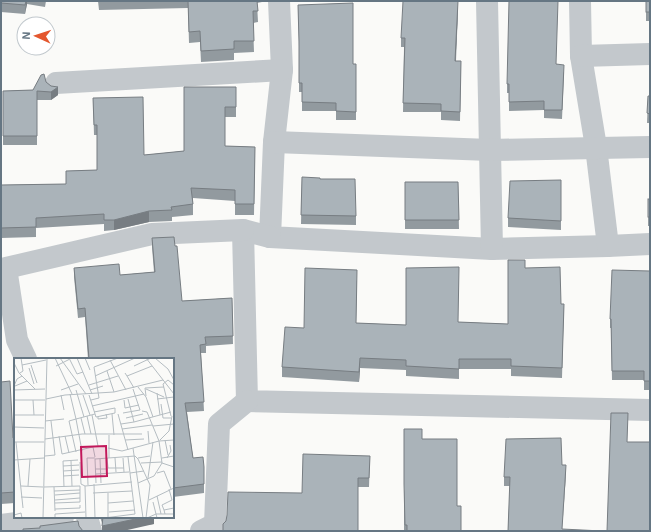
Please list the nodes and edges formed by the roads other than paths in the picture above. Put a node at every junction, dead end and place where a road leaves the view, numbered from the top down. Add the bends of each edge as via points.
1 (279, 1) edge
2 (487, 1) edge
3 (580, 1) edge
4 (650, 54) edge
5 (581, 56) junction
6 (282, 70) junction
7 (56, 83) dead end
8 (274, 142) junction
9 (650, 146) edge
10 (596, 148) junction
11 (490, 150) junction
12 (243, 230) junction
13 (270, 237) junction
14 (650, 244) edge
15 (608, 246) junction
16 (492, 249) junction
17 (26, 358) edge
18 (247, 401) junction
19 (650, 410) edge
20 (55, 518) edge
21 (88, 518) edge
22 (1, 525) edge
23 (91, 531) edge
24 (201, 531) edge

1 - 6 street
2 - 11 street
3 - 5 street
4 - 5 street
5 - 10 street
6 - 7 street
6 - 8 street
8 - 11 street
8 - 13 street
9 - 10 street
10 - 11 street
10 - 15 street
11 - 16 street
12 - 13 street
12 - 17 street via 152,234 6,268 17,340
12 - 18 street
13 - 16 street
14 - 15 street
15 - 16 street
18 - 19 street
18 - 24 street via 220,424 215,524
20 - 22 street
21 - 23 street

